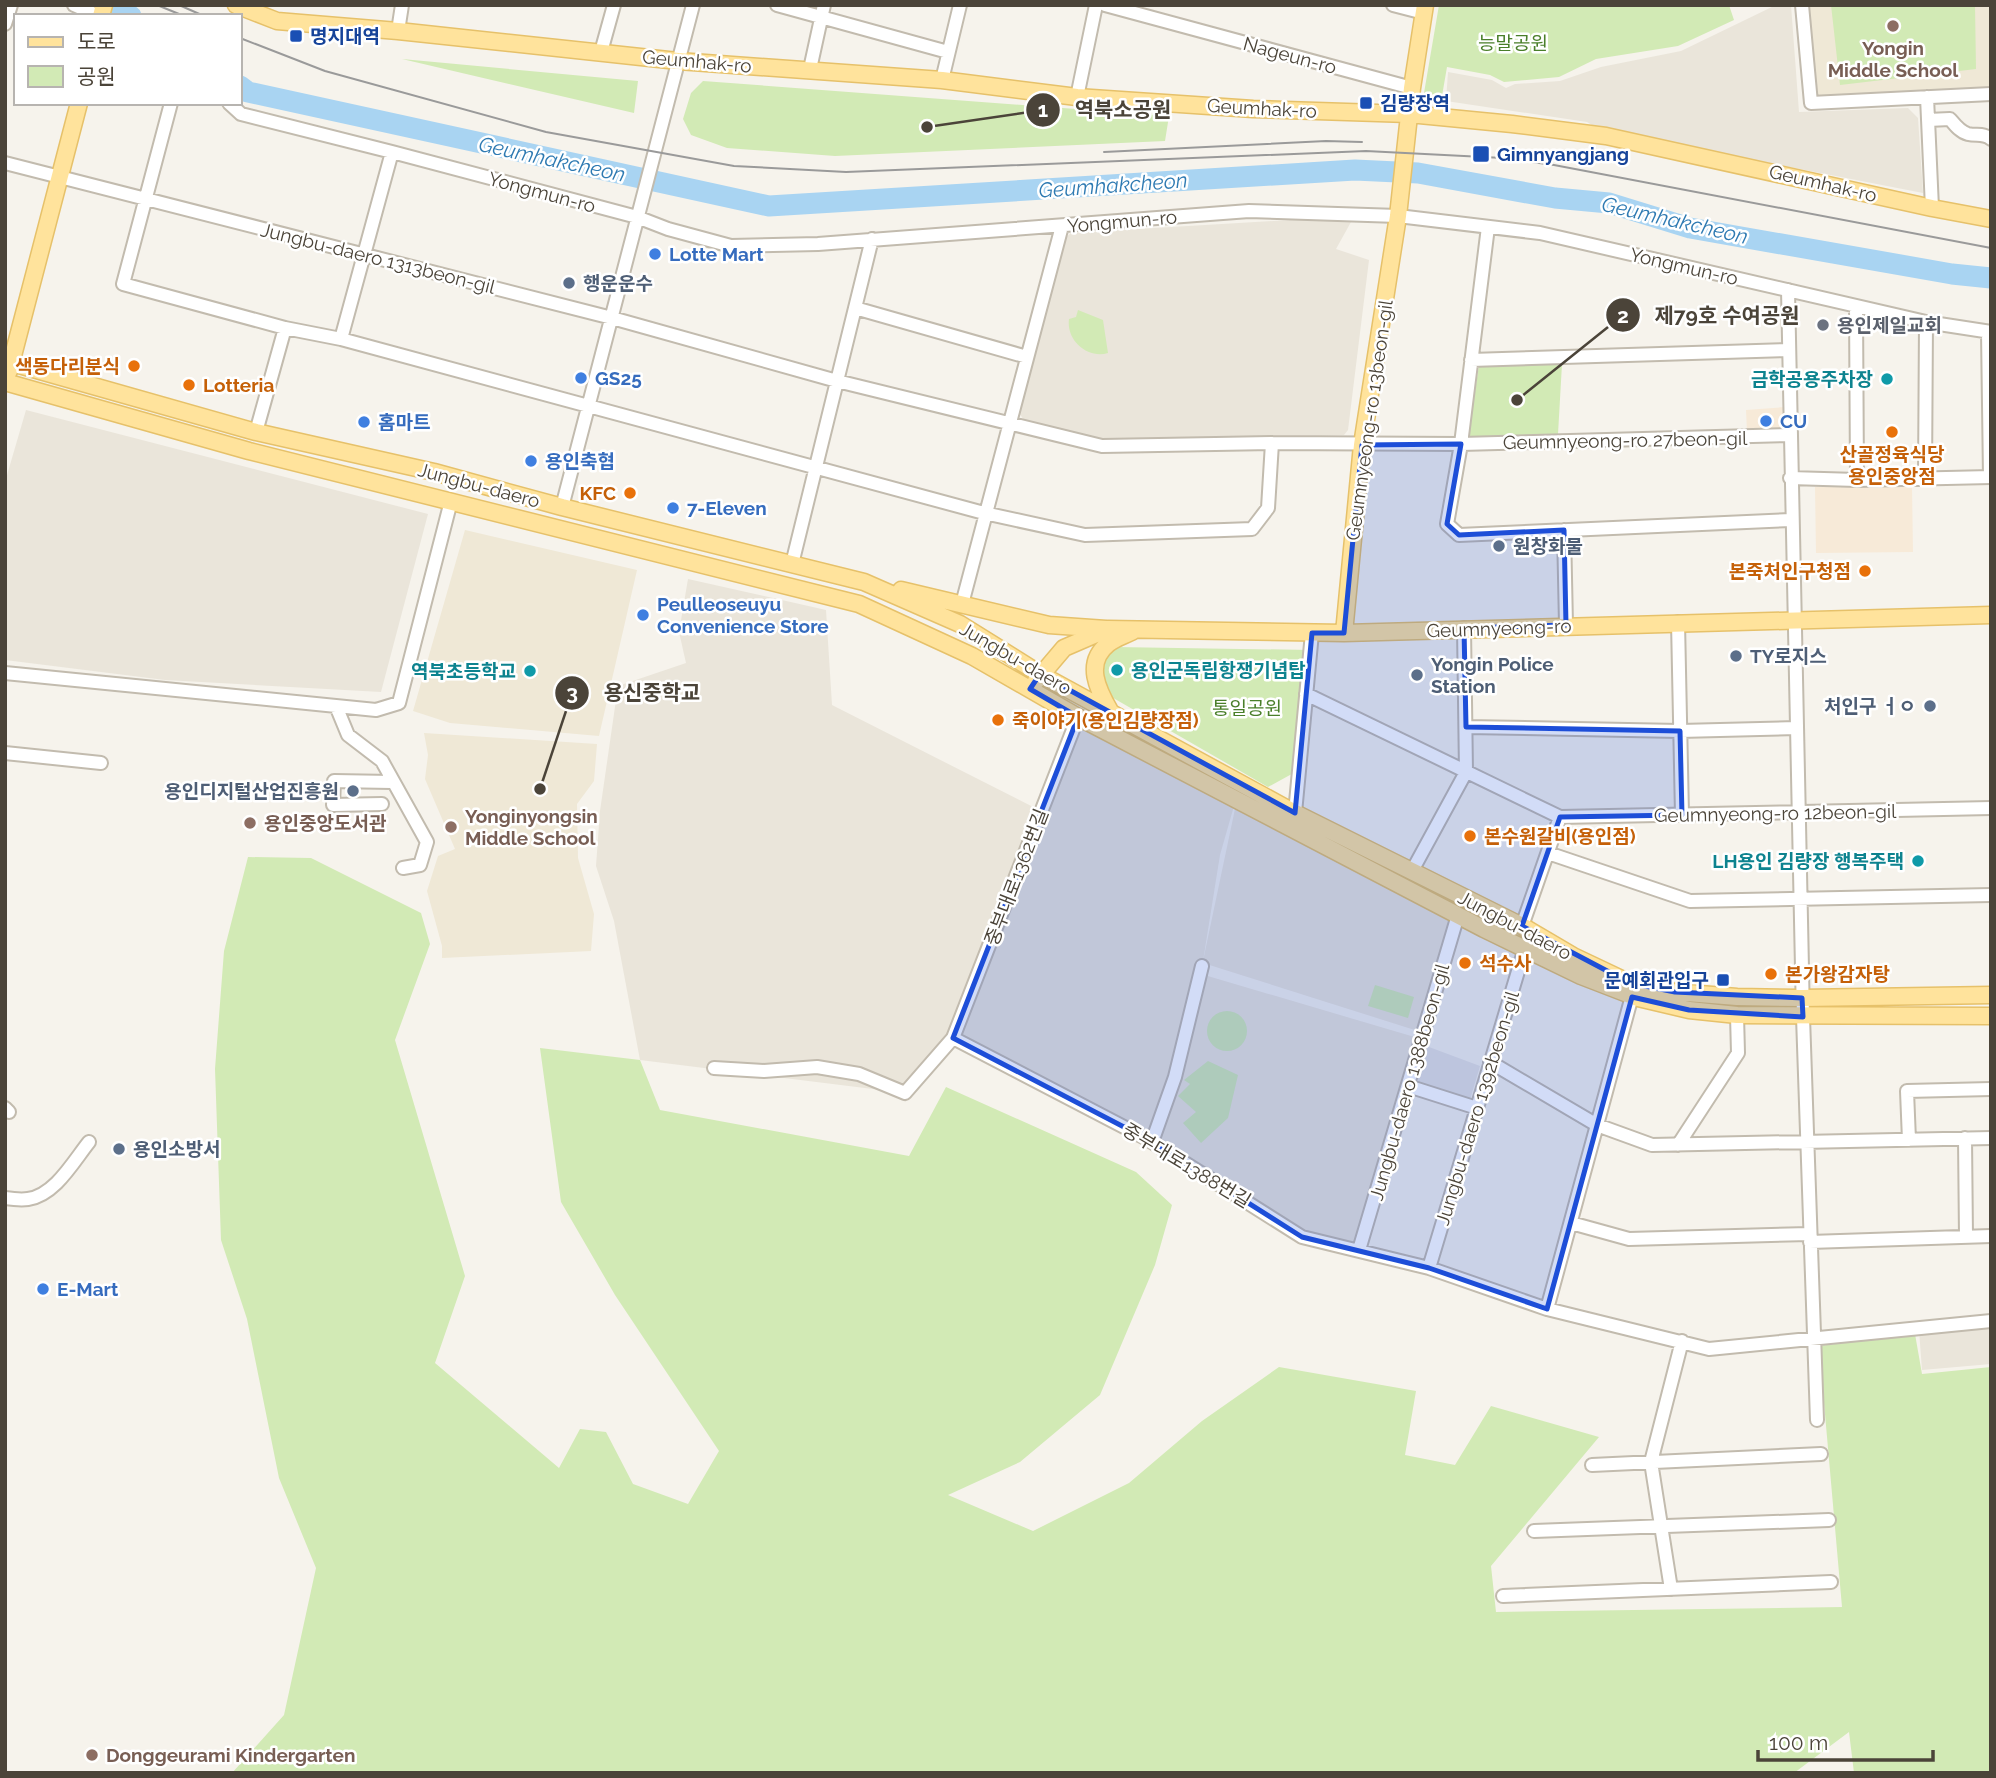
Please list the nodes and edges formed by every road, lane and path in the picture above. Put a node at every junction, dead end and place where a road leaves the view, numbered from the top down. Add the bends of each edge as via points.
1 (11, 5) edge
2 (74, 5) edge
3 (236, 5) edge
4 (402, 5) edge
5 (614, 5) edge
6 (694, 5) edge
7 (777, 5) edge
8 (824, 5) edge
9 (960, 5) edge
10 (1096, 5) edge
11 (1105, 5) edge
12 (1393, 5) edge
13 (1802, 5) edge
14 (1425, 9) edge
15 (101, 12) edge
16 (821, 19) junction
17 (5, 24) edge
18 (398, 31) junction
19 (601, 52) junction
20 (948, 52) junction
21 (678, 61) junction
22 (810, 69) junction
23 (942, 80) junction
24 (1412, 88) junction
25 (1991, 94) edge
26 (1077, 97) junction
27 (1927, 97) junction
28 (78, 105) edge
29 (170, 105) edge
30 (231, 105) edge
31 (1409, 114) junction
32 (1928, 120) junction
33 (1991, 139) edge
34 (392, 152) junction
35 (5, 163) edge
36 (60, 177) junction
37 (145, 200) junction
38 (1932, 208) junction
39 (1399, 211) junction
40 (637, 217) junction
41 (1991, 219) edge
42 (1062, 226) junction
43 (1488, 227) junction
44 (872, 239) junction
45 (364, 254) junction
46 (1788, 290) junction
47 (1856, 306) junction
48 (855, 309) junction
49 (612, 318) junction
50 (1926, 321) junction
51 (285, 328) junction
52 (1989, 332) edge
53 (341, 340) junction
54 (1788, 350) junction
55 (1027, 357) junction
56 (1471, 360) junction
57 (8, 361) edge
58 (837, 382) junction
59 (6, 384) edge
60 (587, 406) junction
61 (1010, 422) junction
62 (256, 432) junction
63 (1789, 435) junction
64 (1272, 443) junction
65 (1461, 444) junction
66 (1362, 445) junction
67 (815, 467) junction
68 (1990, 477) edge
69 (1790, 478) junction
70 (1925, 479) junction
71 (1857, 480) junction
72 (451, 501) junction
73 (562, 507) junction
74 (984, 513) junction
75 (1791, 520) junction
76 (1564, 530) junction
77 (792, 564) junction
78 (864, 582) junction
79 (961, 604) junction
80 (1991, 615) edge
81 (1793, 619) junction
82 (1678, 622) junction
83 (1566, 625) junction
84 (1464, 628) junction
85 (1108, 629) junction
86 (1136, 629) junction
87 (1312, 633) junction
88 (1344, 633) junction
89 (5, 673) edge
90 (1040, 674) junction
91 (1030, 689) junction
92 (1306, 694) junction
93 (335, 706) junction
94 (1112, 713) junction
95 (1078, 716) junction
96 (1466, 727) junction
97 (1796, 728) junction
98 (1680, 731) junction
99 (5, 753) edge
100 (101, 763) dead end
101 (1466, 772) junction
102 (392, 782) junction
103 (382, 804) dead end
104 (1991, 808) edge
105 (1798, 812) junction
106 (1295, 813) junction
107 (1682, 815) junction
108 (1560, 817) junction
109 (1548, 853) junction
110 (403, 868) dead end
111 (1412, 871) junction
112 (1991, 895) edge
113 (1800, 898) junction
114 (1458, 915) junction
115 (1522, 926) junction
116 (1525, 948) junction
117 (1202, 966) dead end
118 (1991, 995) edge
119 (1632, 996) junction
120 (1802, 998) junction
121 (1737, 1015) junction
122 (1991, 1016) edge
123 (1803, 1017) junction
124 (953, 1038) junction
125 (1490, 1062) junction
126 (714, 1068) dead end
127 (1408, 1086) junction
128 (1991, 1089) edge
129 (1476, 1108) junction
130 (1597, 1125) junction
131 (1965, 1138) junction
132 (1991, 1138) edge
133 (1909, 1140) junction
134 (89, 1142) dead end
135 (1152, 1142) junction
136 (1807, 1142) junction
137 (1678, 1145) junction
138 (5, 1198) edge
139 (1571, 1223) junction
140 (1991, 1236) edge
141 (1966, 1237) junction
142 (1810, 1238) junction
143 (1359, 1250) junction
144 (1429, 1268) junction
145 (1547, 1309) junction
146 (1991, 1321) edge
147 (1815, 1337) junction
148 (1682, 1340) junction
149 (1817, 1420) dead end
150 (1822, 1454) dead end
151 (1651, 1462) junction
152 (1592, 1465) dead end
153 (1829, 1520) dead end
154 (1661, 1526) junction
155 (1534, 1531) dead end
156 (1831, 1582) dead end
157 (1671, 1589) junction
158 (1503, 1596) dead end

1 - 17 street
2 - 15 street
3 - 18 main road, Geumhak-ro via 278,21
4 - 18 street
5 - 19 street
6 - 21 street
7 - 16 street
8 - 16 street
9 - 20 street
10 - 26 street
11 - 24 street, Nageun-ro
12 - 14 street
13 - 27 street via 1811,103
14 - 24 main road
16 - 20 street
16 - 22 street
18 - 19 main road, Geumhak-ro
19 - 21 main road, Geumhak-ro
20 - 23 street
21 - 22 main road, Geumhak-ro
21 - 40 street
22 - 23 main road, Geumhak-ro
23 - 26 main road, Geumhak-ro
24 - 31 main road
25 - 27 street
26 - 31 main road, Geumhak-ro
27 - 32 street
28 - 36 main road
29 - 37 street
30 - 34 street, Yongmun-ro via 241,114
31 - 38 main road, Geumhak-ro via 1606,136
31 - 39 main road, Geumnyeong-ro 13beon-gil
32 - 33 street via 1950,119 1968,134
32 - 38 street
34 - 40 street, Yongmun-ro
34 - 45 street
35 - 36 street, Jungbu-daero 1313beon-gil
36 - 37 street, Jungbu-daero 1313beon-gil
36 - 57 main road
37 - 45 street, Jungbu-daero 1313beon-gil
37 - 51 street via 123,284
38 - 41 main road, Geumhak-ro
39 - 42 street, Yongmun-ro via 1249,211
39 - 43 street, Yongmun-ro
39 - 66 main road, Geumnyeong-ro 13beon-gil
40 - 44 street, Yongmun-ro via 731,246
40 - 49 street
42 - 44 street, Yongmun-ro
42 - 55 street
43 - 46 street, Yongmun-ro via 1540,233
43 - 56 street
44 - 48 street
45 - 49 street, Jungbu-daero 1313beon-gil
45 - 53 street
46 - 47 street, Yongmun-ro
46 - 54 street
47 - 50 street, Yongmun-ro
47 - 71 street
48 - 55 street
48 - 58 street
49 - 58 street, Jungbu-daero 1313beon-gil
49 - 60 street
50 - 52 street, Yongmun-ro
50 - 70 street
51 - 53 street
51 - 62 street
52 - 68 street, Yongmun-ro
53 - 60 street
54 - 56 street
54 - 63 street
55 - 61 street
56 - 65 street
57 - 59 main road
57 - 62 main road, Jungbu-daero
58 - 61 street, Jungbu-daero 1313beon-gil
58 - 67 street
59 - 72 main road, Jungbu-daero
60 - 67 street
60 - 73 street
61 - 64 street, Geumnyeong-ro 27beon-gil via 1102,446
61 - 74 street
62 - 73 main road, Jungbu-daero via 434,472
63 - 65 street, Geumnyeong-ro 27beon-gil
63 - 69 street
64 - 66 street, Geumnyeong-ro 27beon-gil
64 - 74 street via 1268,508 1252,530 1085,535
65 - 66 street, Geumnyeong-ro 27beon-gil
65 - 76 street via 1447,524 1459,535
66 - 88 main road, Geumnyeong-ro 13beon-gil
67 - 74 street
67 - 77 street
68 - 70 street
69 - 71 street
69 - 75 street
70 - 71 street
72 - 91 main road, Jungbu-daero via 859,604 972,656
72 - 93 street via 399,703 376,710
73 - 77 main road, Jungbu-daero
74 - 79 street
75 - 76 street
75 - 81 street
76 - 83 street
77 - 78 main road, Jungbu-daero
78 - 79 main road
78 - 90 main road, Jungbu-daero via 960,624
79 - 85 main road via 1049,625
80 - 81 main road, Geumnyeong-ro
81 - 82 main road, Geumnyeong-ro
81 - 97 street
82 - 83 main road, Geumnyeong-ro
82 - 98 street
83 - 84 main road, Geumnyeong-ro
84 - 88 main road, Geumnyeong-ro
84 - 96 street
85 - 86 main road, Geumnyeong-ro
85 - 90 main road, Geumnyeong-ro via 1064,649
86 - 87 main road, Geumnyeong-ro
86 - 94 main road via 1107,644 1095,663 1096,687
87 - 88 main road, Geumnyeong-ro
87 - 92 street
89 - 93 street
90 - 91 main road, Geumnyeong-ro
90 - 94 main road, Jungbu-daero
91 - 95 main road, Jungbu-daero
92 - 101 street, Geumnyeong-ro 12beon-gil
92 - 106 street
93 - 102 street via 348,735 382,761
94 - 106 main road, Jungbu-daero
95 - 114 main road, Jungbu-daero
95 - 124 street, 중부대로1362번길
96 - 98 street
96 - 101 street
97 - 98 street
97 - 105 street
98 - 107 street
99 - 100 street
101 - 108 street, Geumnyeong-ro 12beon-gil
101 - 111 street
102 - 103 street via 334,781 327,805
102 - 110 street via 427,842 420,865
104 - 105 street, Geumnyeong-ro 12beon-gil
105 - 107 street, Geumnyeong-ro 12beon-gil
105 - 113 street
106 - 111 main road, Jungbu-daero
107 - 108 street, Geumnyeong-ro 12beon-gil
108 - 109 street
109 - 113 street via 1690,901
109 - 115 street
111 - 115 main road, Jungbu-daero
112 - 113 street
113 - 120 street
114 - 116 main road, Jungbu-daero
114 - 127 street, Jungbu-daero 1388beon-gil
115 - 120 main road, Jungbu-daero via 1630,983 1675,992
116 - 119 main road, Jungbu-daero
116 - 125 street, Jungbu-daero 1392beon-gil
117 - 135 street via 1175,1077
118 - 120 main road, Jungbu-daero
119 - 121 main road, Jungbu-daero via 1689,1010
119 - 130 street
120 - 123 street
121 - 123 main road, Jungbu-daero
121 - 137 street via 1738,1053
122 - 123 main road, Jungbu-daero
123 - 136 street
124 - 126 street, 중부대로1362번길 via 905,1093 859,1074 817,1067
124 - 135 street, 중부대로1388번길
125 - 129 street, Jungbu-daero 1392beon-gil
125 - 130 street
127 - 129 street
127 - 143 street, Jungbu-daero 1388beon-gil
128 - 133 street via 1908,1091
129 - 144 street, Jungbu-daero 1392beon-gil
130 - 137 street via 1652,1145
130 - 139 street
131 - 132 street
131 - 133 street
131 - 141 street
133 - 136 street
134 - 138 street via 43,1194
135 - 143 street, 중부대로1388번길 via 1302,1237
136 - 137 street
136 - 142 street
139 - 142 street via 1629,1239
139 - 145 street
140 - 141 street
141 - 142 street
142 - 147 street
143 - 144 street, 중부대로1388번길
144 - 145 street, 중부대로1388번길
145 - 148 street, 중부대로1388번길
146 - 147 street, 중부대로1388번길
147 - 148 street, 중부대로1388번길 via 1709,1349
147 - 149 street
148 - 151 street
150 - 151 street
151 - 152 street
151 - 154 street
153 - 154 street
154 - 155 street
154 - 157 street
156 - 157 street
157 - 158 street

